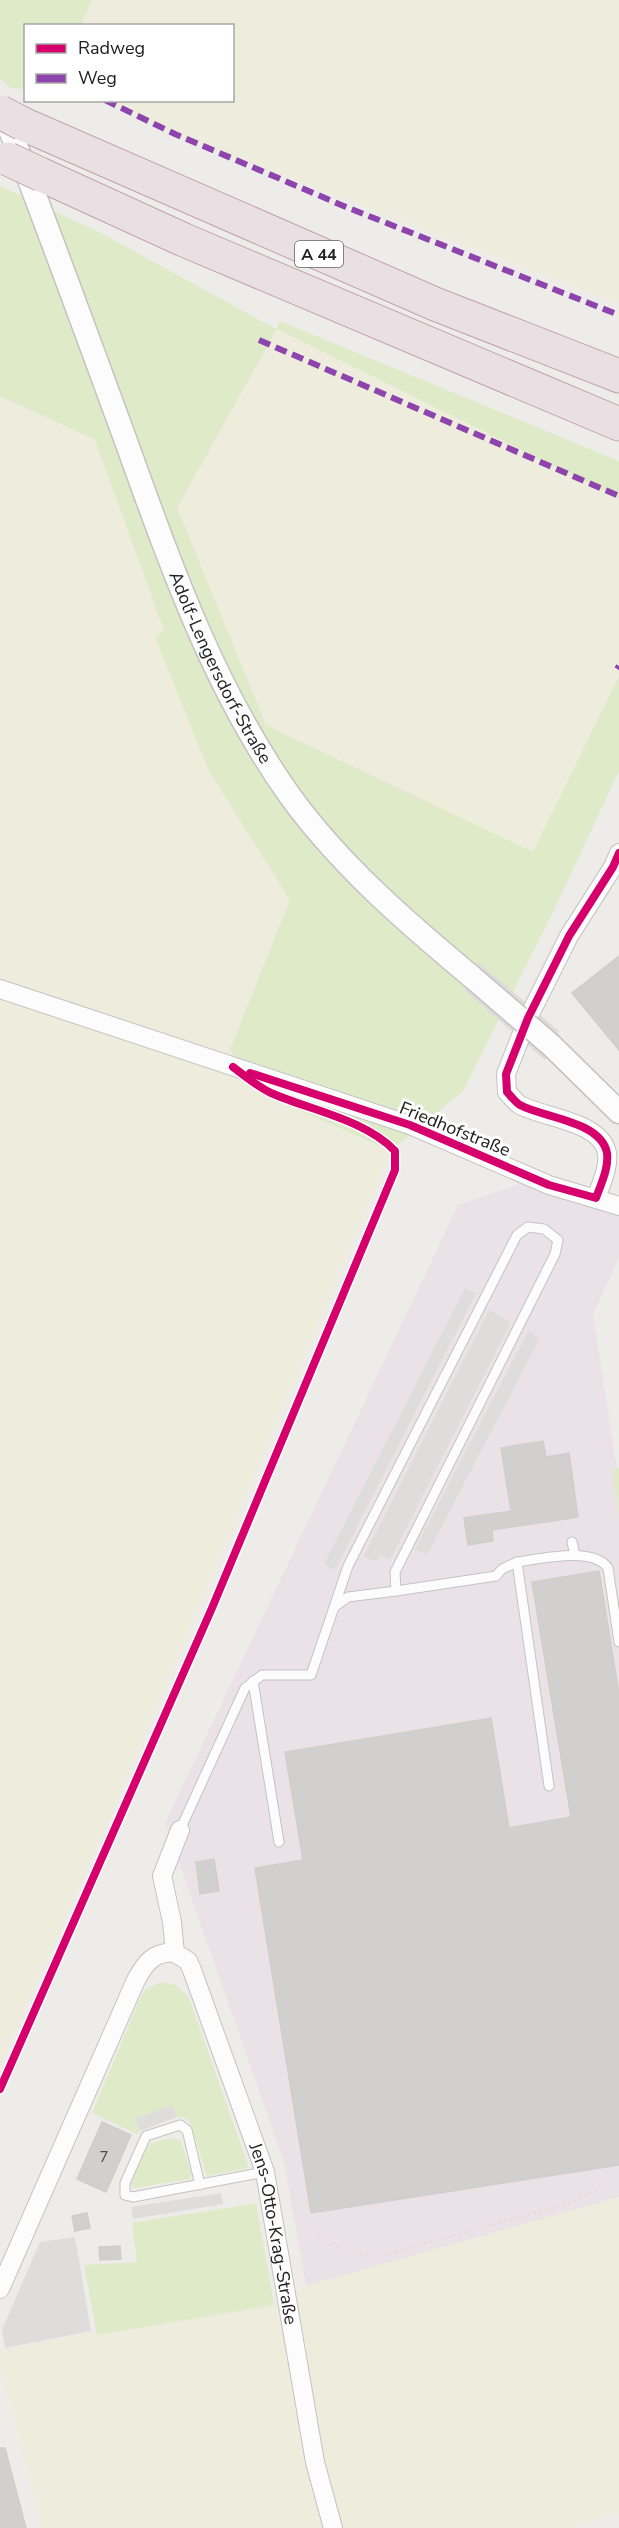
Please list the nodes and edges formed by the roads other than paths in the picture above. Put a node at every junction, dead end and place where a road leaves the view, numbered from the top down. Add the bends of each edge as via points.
1 (8, 114) edge
2 (4, 158) edge
3 (619, 376) edge
4 (619, 424) edge
5 (619, 853) edge
6 (0, 989) edge
7 (619, 1112) edge
8 (596, 1198) junction
9 (619, 1206) edge
10 (572, 1542) dead end
11 (575, 1556) junction
12 (517, 1562) junction
13 (396, 1591) junction
14 (334, 1606) junction
15 (619, 1642) edge
16 (253, 1680) junction
17 (549, 1786) dead end
18 (180, 1830) joint
19 (279, 1842) dead end
20 (175, 1953) junction
21 (265, 2172) junction
22 (200, 2186) junction
23 (0, 2289) edge
24 (333, 2528) edge

1 - 3 highway, A 44 via 435,304
1 - 7 street, Adolf-Lengersdorf-Straße, bridge via 176,580 211,662 242,718 290,795 360,877 552,1046
2 - 4 highway, A 44, bridge via 184,240
5 - 8 street via 564,946 528,1018 506,1074 507,1092 518,1105 592,1132 603,1144 606,1169
6 - 8 street, Friedhofstraße via 410,1125 549,1185
8 - 9 street, Friedhofstraße
10 - 11 lane
11 - 12 lane
11 - 15 lane via 598,1558 608,1568
12 - 13 lane via 496,1576
12 - 17 lane
13 - 14 lane via 348,1597
13 - 14 lane via 395,1572 555,1254 558,1240 544,1229 528,1227 517,1235 348,1566
14 - 16 lane via 311,1675 275,1673
16 - 18 lane via 245,1688
16 - 19 lane
18 - 20 street via 162,1876
20 - 21 street, Jens-Otto-Krag-Straße via 188,1961 192,1970
20 - 23 street via 157,1954 145,1963 136,1980
21 - 22 lane
21 - 24 street, Jens-Otto-Krag-Straße via 315,2462
22 - 22 lane via 133,2197 124,2191 146,2136 180,2125 186,2130

